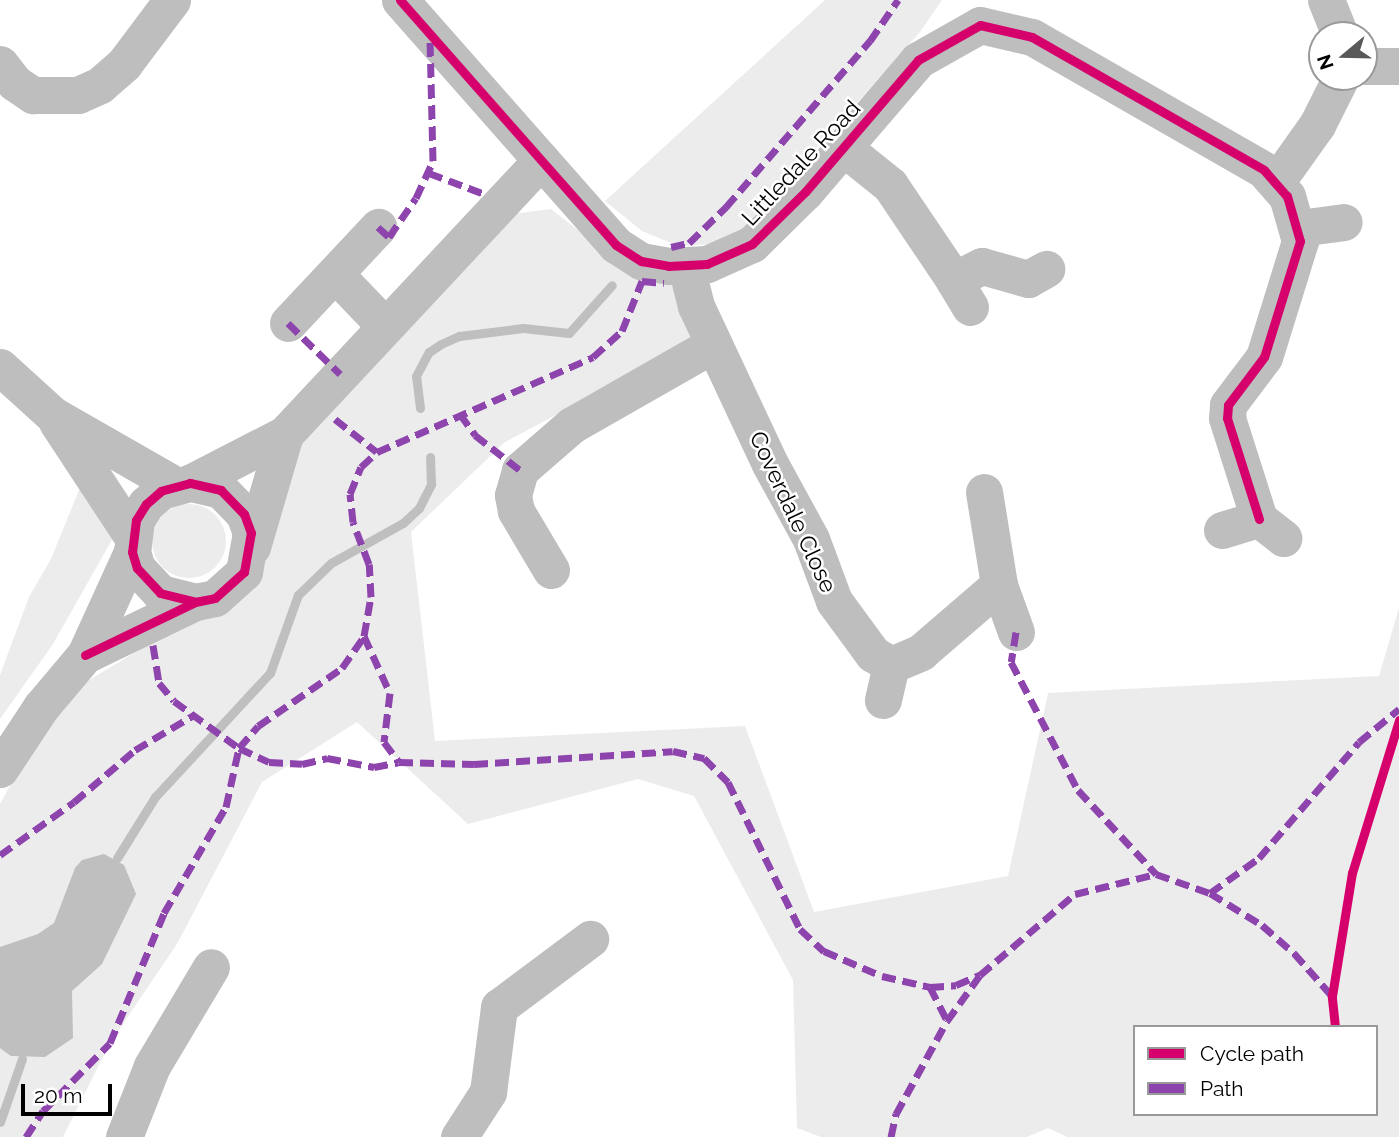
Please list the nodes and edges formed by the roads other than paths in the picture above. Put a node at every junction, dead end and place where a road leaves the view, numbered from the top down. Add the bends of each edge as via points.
1 (172, 0) edge
2 (400, 0) edge
3 (1326, 0) edge
4 (980, 13) edge
5 (1334, 21) edge
6 (0, 64) edge
7 (1334, 91) edge
8 (844, 148) junction
9 (541, 160) junction
10 (1277, 181) junction
11 (1344, 222) dead end
12 (378, 227) dead end
13 (1298, 228) junction
14 (685, 266) junction
15 (1046, 269) dead end
16 (335, 274) junction
17 (288, 323) dead end
18 (384, 326) junction
19 (713, 344) junction
20 (0, 367) edge
21 (52, 415) junction
22 (285, 434) junction
23 (182, 484) junction
24 (984, 492) dead end
25 (1222, 530) dead end
26 (132, 544) junction
27 (251, 553) junction
28 (554, 574) dead end
29 (999, 585) junction
30 (195, 603) junction
31 (1016, 632) dead end
32 (85, 655) junction
33 (0, 769) edge
34 (595, 935) dead end
35 (211, 967) dead end
36 (469, 1134) edge
37 (127, 1136) edge

1 - 6 street via 124,64 100,85 78,95 33,95 15,83
2 - 9 street, Littledale Road
3 - 5 street
4 - 8 street, Littledale Road via 918,60
4 - 10 street, Littledale Road via 1032,37
7 - 10 street via 1317,125
8 - 14 street, Littledale Road via 752,244 722,259
8 - 15 street via 890,186 962,294 982,266 1028,279
9 - 14 street, Littledale Road via 616,245 641,261
9 - 18 street
10 - 13 street
11 - 13 street
12 - 16 street
13 - 25 street via 1298,256 1264,357 1228,405 1227,418 1271,528
14 - 19 street, Coverdale Close
16 - 17 street
16 - 18 street
18 - 22 street
19 - 28 street via 572,425 520,470 513,495 516,511
19 - 29 street, Coverdale Close via 811,539 834,601 873,654 887,682
20 - 21 street
21 - 23 street
21 - 26 street
22 - 23 street
22 - 27 street
23 - 26 street via 146,504
23 - 27 street via 220,490 234,500 251,533
24 - 29 street
26 - 30 street via 137,568 160,593
26 - 32 street
27 - 30 street via 231,587
29 - 31 street
30 - 32 street
32 - 33 street via 41,707
34 - 36 street via 499,1007 492,1077
35 - 37 street via 152,1066

